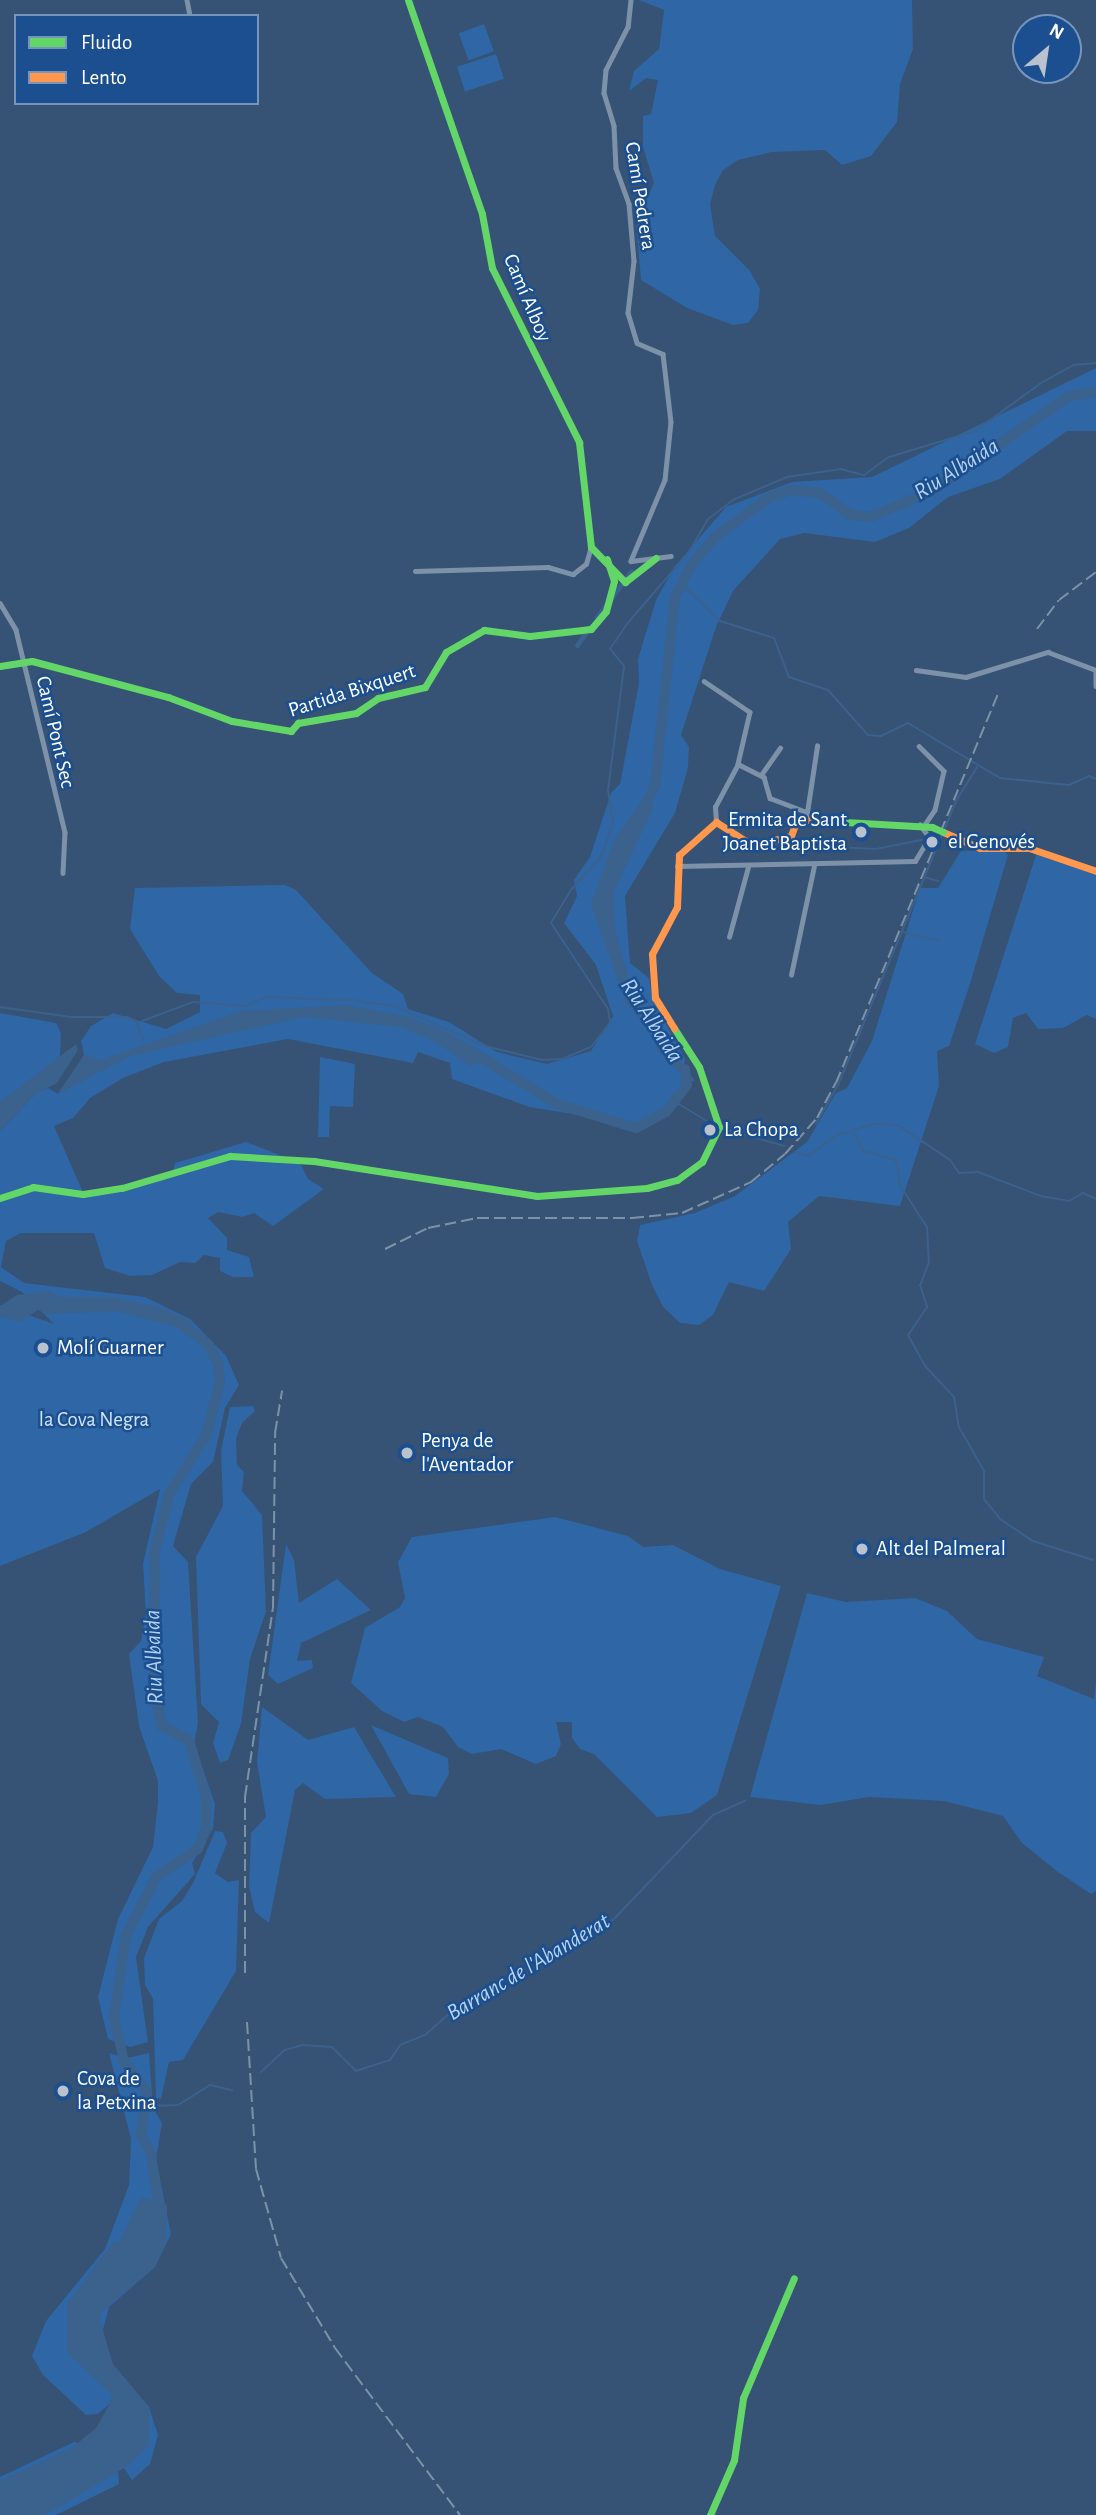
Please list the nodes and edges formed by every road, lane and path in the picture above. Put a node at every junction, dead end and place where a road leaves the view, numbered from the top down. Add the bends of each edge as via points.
1 (408, 0) edge
2 (631, 0) edge
3 (591, 547) junction
4 (671, 556) dead end
5 (656, 558) junction
6 (607, 559) junction
7 (415, 571) dead end
8 (0, 603) edge
9 (22, 661) junction
10 (0, 666) edge
11 (916, 670) dead end
12 (1096, 671) edge
13 (704, 681) dead end
14 (1096, 686) edge
15 (817, 746) dead end
16 (919, 746) dead end
17 (780, 748) dead end
18 (738, 764) junction
19 (761, 775) junction
20 (806, 816) junction
21 (716, 822) junction
22 (926, 825) junction
23 (676, 865) junction
24 (814, 866) junction
25 (748, 867) junction
26 (1096, 870) edge
27 (64, 873) dead end
28 (729, 937) dead end
29 (791, 975) dead end
30 (0, 1198) edge
31 (793, 2278) dead end
32 (710, 2515) edge

1 - 3 street, Camí Alboy via 482,214 492,268 579,442
2 - 5 street, Camí Pedrera via 628,27 606,70 604,93 614,126 616,168 629,204 634,261 628,313 638,343 663,354 670,404 667,472 631,561
3 - 6 street
3 - 7 street via 586,564 573,574 548,567
4 - 5 street
5 - 6 street via 625,582
6 - 9 street, Partida Bixquert via 614,583 606,611 591,629 530,636 484,631 446,652 425,687 379,698 356,713 298,723 291,731 232,721 168,697
8 - 9 street, Camí Pont Sec via 16,630
9 - 10 street
9 - 27 street, Camí Pont Sec via 65,832
11 - 12 street via 966,677 1048,652
12 - 14 street
13 - 18 street via 750,712
15 - 20 street
16 - 22 street via 944,771 936,807
17 - 19 street
18 - 19 street
18 - 21 street via 715,807
19 - 20 street via 770,798
20 - 21 street via 797,819 791,836 757,845
20 - 22 street
21 - 23 street via 679,855
22 - 24 street via 929,838 919,861
22 - 26 street, bridge via 980,848 1029,848
23 - 25 street
23 - 30 street via 677,907 652,954 655,998 699,1067 719,1127 702,1161 677,1180 647,1188 537,1196 422,1183 314,1161 230,1156 122,1188 83,1194 33,1187
24 - 25 street
24 - 29 street
25 - 28 street
31 - 32 street via 743,2398 734,2460

